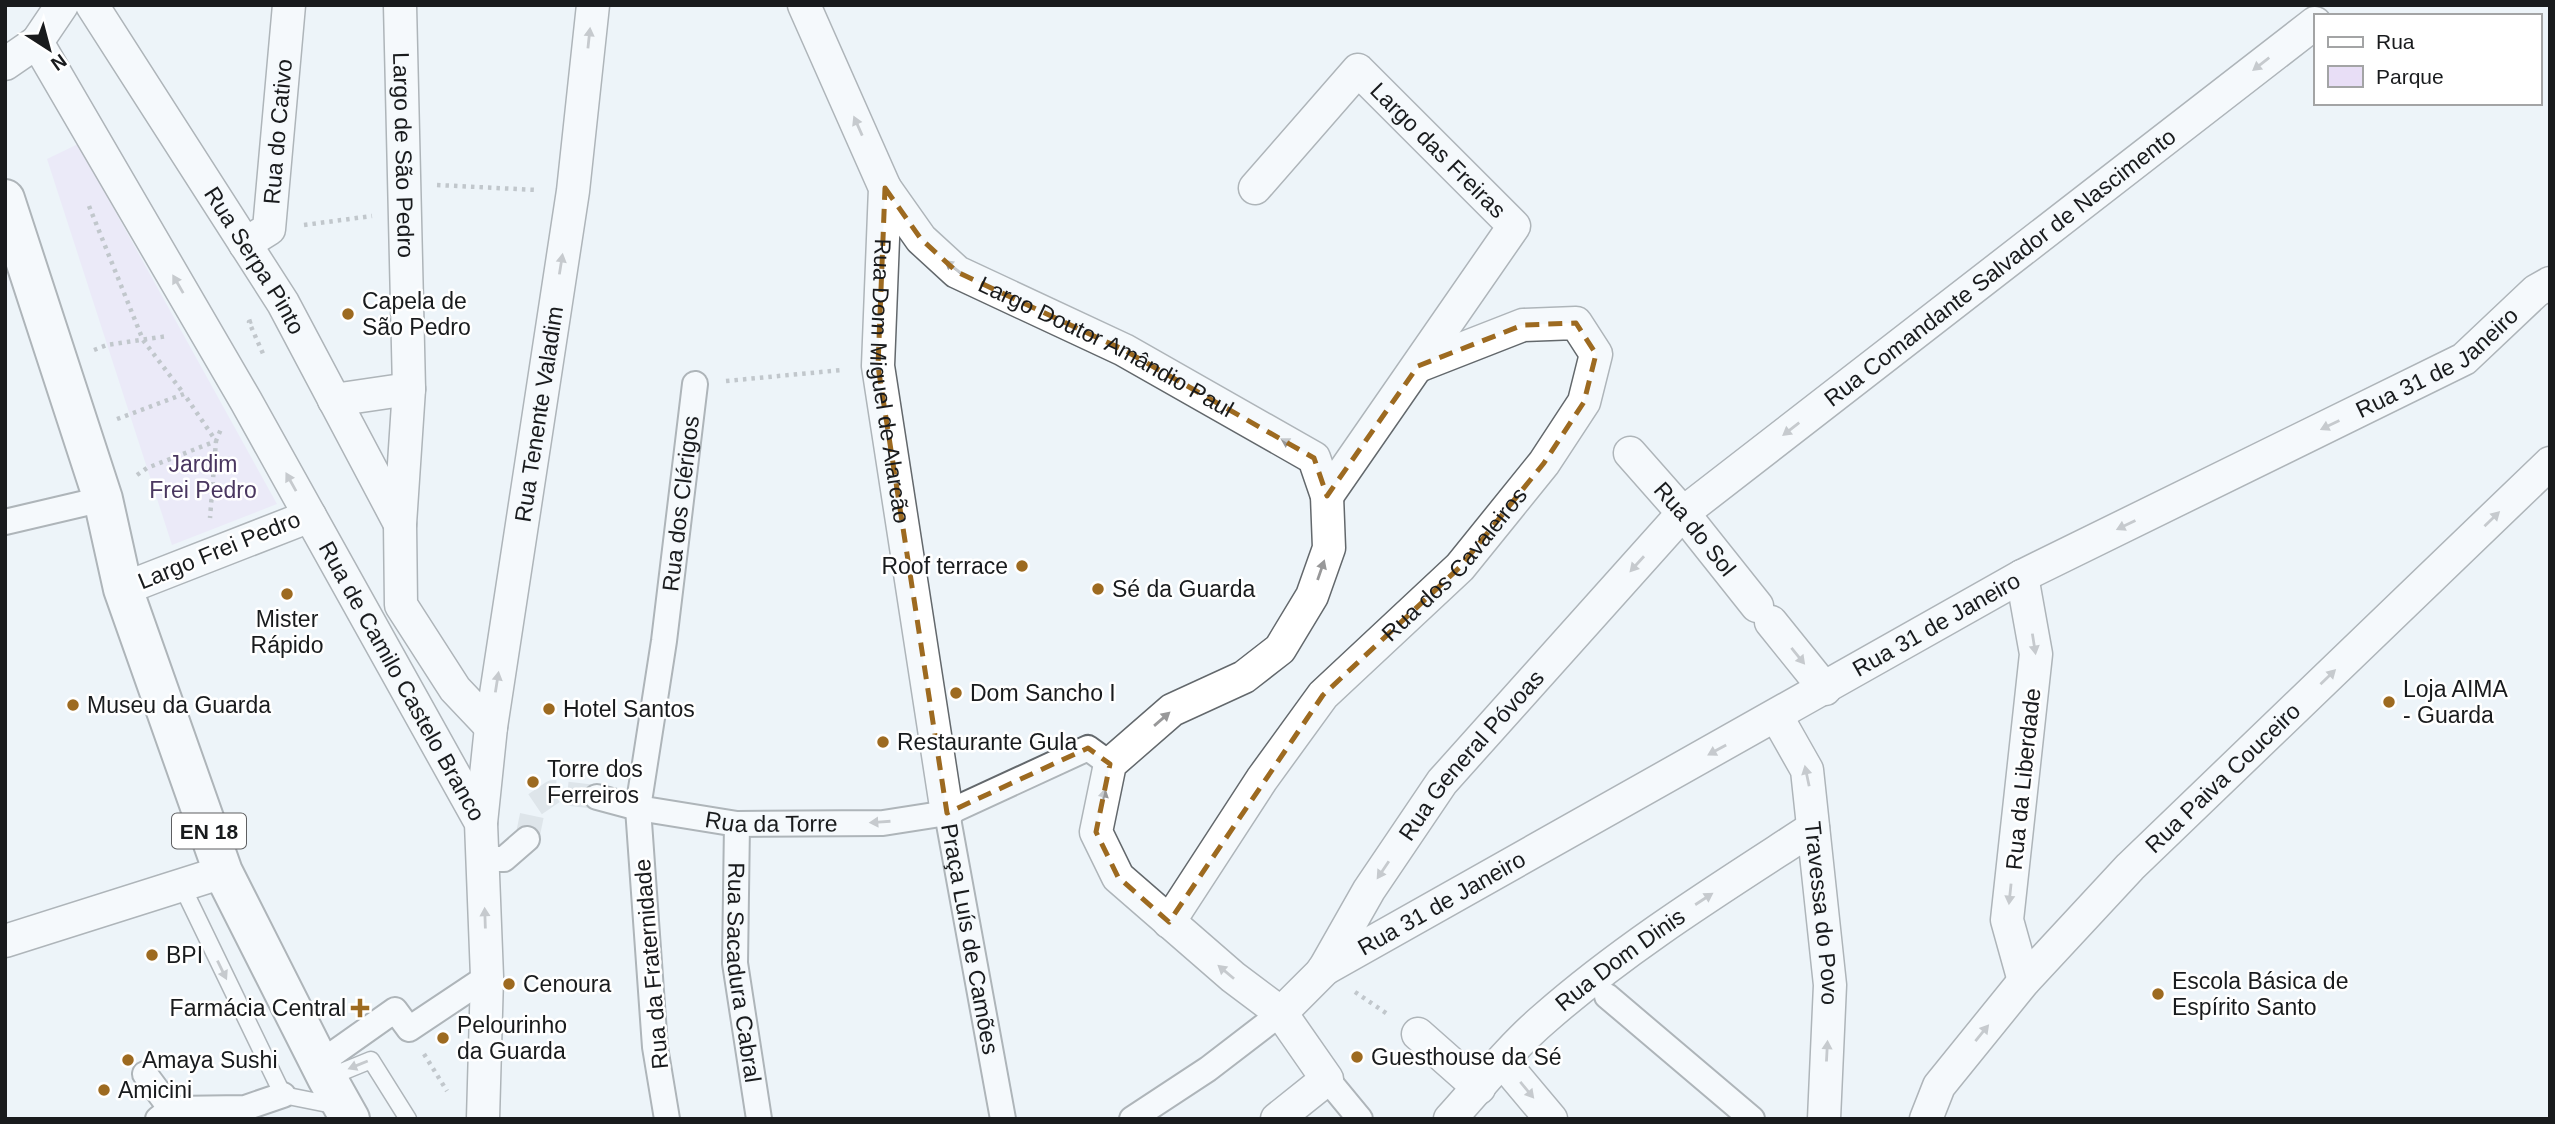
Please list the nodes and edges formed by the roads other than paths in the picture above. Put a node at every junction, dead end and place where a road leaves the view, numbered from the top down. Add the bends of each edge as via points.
1 (62, 5) edge
2 (92, 5) edge
3 (289, 5) edge
4 (400, 5) edge
5 (593, 5) edge
6 (804, 5) edge
7 (2314, 24) edge
8 (37, 42) junction
9 (5, 64) edge
10 (885, 188) junction
11 (1255, 188) dead end
12 (5, 200) edge
13 (257, 237) junction
14 (2550, 283) edge
15 (1418, 366) junction
16 (695, 384) road end
17 (409, 389) junction
18 (334, 400) junction
19 (1630, 453) dead end
20 (2550, 463) edge
21 (1327, 496) junction
22 (103, 499) junction
23 (1683, 513) junction
24 (310, 516) junction
25 (5, 522) edge
26 (400, 524) junction
27 (2022, 576) junction
28 (123, 589) junction
29 (1825, 689) junction
30 (1777, 717) junction
31 (491, 727) junction
32 (1110, 764) junction
33 (597, 797) tunnel mouth
34 (638, 808) junction
35 (947, 813) junction
36 (481, 823) junction
37 (737, 824) junction
38 (1813, 828) junction
39 (527, 839) tunnel mouth
40 (483, 859) junction
41 (223, 872) junction
42 (182, 886) junction
43 (1169, 922) junction
44 (5, 941) edge
45 (1323, 971) junction
46 (487, 976) junction
47 (2024, 981) junction
48 (1607, 996) dead end
49 (1281, 1013) junction
50 (1418, 1034) road end
51 (1503, 1062) junction
52 (145, 1074) dead end
53 (1327, 1079) junction
54 (1479, 1088) junction
55 (335, 1092) edge
56 (283, 1095) junction
57 (164, 1114) edge
58 (408, 1119) edge
59 (483, 1119) edge
60 (667, 1119) edge
61 (759, 1119) edge
62 (1003, 1119) edge
63 (1132, 1119) edge
64 (1277, 1119) edge
65 (1360, 1119) edge
66 (1450, 1119) edge
67 (1551, 1119) edge
68 (1752, 1119) edge
69 (1824, 1119) edge
70 (1926, 1119) edge

1 - 8 street
2 - 13 street, Rua Serpa Pinto
3 - 13 street, Rua do Cativo
4 - 17 street, Largo de São Pedro
31 -> 5 street, Rua Tenente Valadim via 573,191
10 -> 6 street, Rua Dom Miguel de Alarcão
7 -> 23 street, Rua Comandante Salvador de Nascimento
8 - 9 street
24 -> 8 street, Largo Frei Pedro
21 -> 10 street, Largo Doutor Amândio Paul via 1314,458 1124,350 957,272 921,239
10 - 35 street, Rua Dom Miguel de Alarcão via 878,366
11 - 15 street, Largo das Freiras via 1358,70 1514,226
12 - 22 main road, Largo Frei Pedro / EN 18
13 - 18 street, Rua Serpa Pinto via 283,303
14 -> 27 street, Rua 31 de Janeiro via 2464,359
15 - 21 street, Largo das Freiras
15 - 43 street, Rua dos Cavaleiros via 1523,325 1576,323 1596,354 1584,402 1544,463 1460,567 1323,695
16 - 34 street, Rua dos Clérigos via 664,641
17 - 18 street
17 - 26 street, Largo de São Pedro
18 - 26 street, Rua Serpa Pinto
19 - 23 street, Rua do Sol
47 -> 20 street, Rua Paiva Couceiro via 2130,867
32 -> 21 street via 1172,710 1244,677 1280,649 1312,596 1329,548
22 - 25 street
22 - 28 main road, Largo Frei Pedro / EN 18
23 -> 29 street, Rua do Sol
23 -> 45 street, Rua General Póvoas via 1442,782 1369,890
24 - 28 street, Largo Frei Pedro
24 - 36 street, Rua de Camilo Castelo Branco
26 - 31 street, Largo de São Pedro via 401,605 455,689
27 - 29 street, Rua 31 de Janeiro
27 -> 47 street, Rua da Liberdade via 2036,654 2007,920
28 - 41 main road, EN 18
29 - 30 street, Rua 31 de Janeiro
38 -> 30 street, Travessa do Povo via 1807,770
30 -> 45 street, Rua 31 de Janeiro
31 - 36 street, Rua Tenente Valadim
32 - 35 street, Praça Luís de Camões via 1088,748
43 -> 32 street via 1118,877 1096,832
33 - 34 street, Rua da Torre
34 - 37 street, Rua da Torre
34 - 60 street, Rua da Fraternidade via 654,1047
35 -> 37 street, Rua da Torre via 883,823
35 - 62 street, Praça Luís de Camões
36 - 40 street, Rua de Camilo Castelo Branco
37 - 61 street, Rua Sacadura Cabral via 735,963
51 -> 38 street, Rua Dom Dinis via 1542,1020 1591,979
69 -> 38 street, Travessa do Povo via 1830,985
39 - 40 street via 503,859
46 -> 40 street, Rua de Camilo Castelo Branco
41 - 42 street
41 - 55 main road, EN 18
42 - 44 street
42 -> 56 lane
49 -> 43 street
45 - 49 street, Rua General Póvoas
46 - 55 street via 409,1029 395,1010
46 - 59 street, Rua de Camilo Castelo Branco
70 -> 47 street, Rua Paiva Couceiro via 1939,1086
48 - 68 street
49 - 53 street
49 - 63 street
50 - 54 street
51 - 54 street, Rua Dom Dinis
51 -> 67 street
52 - 57 street
53 - 64 street
53 - 65 street
54 - 66 street, Rua Dom Dinis
55 - 56 lane
58 -> 55 lane via 371,1060
56 - 57 street via 245,1108

